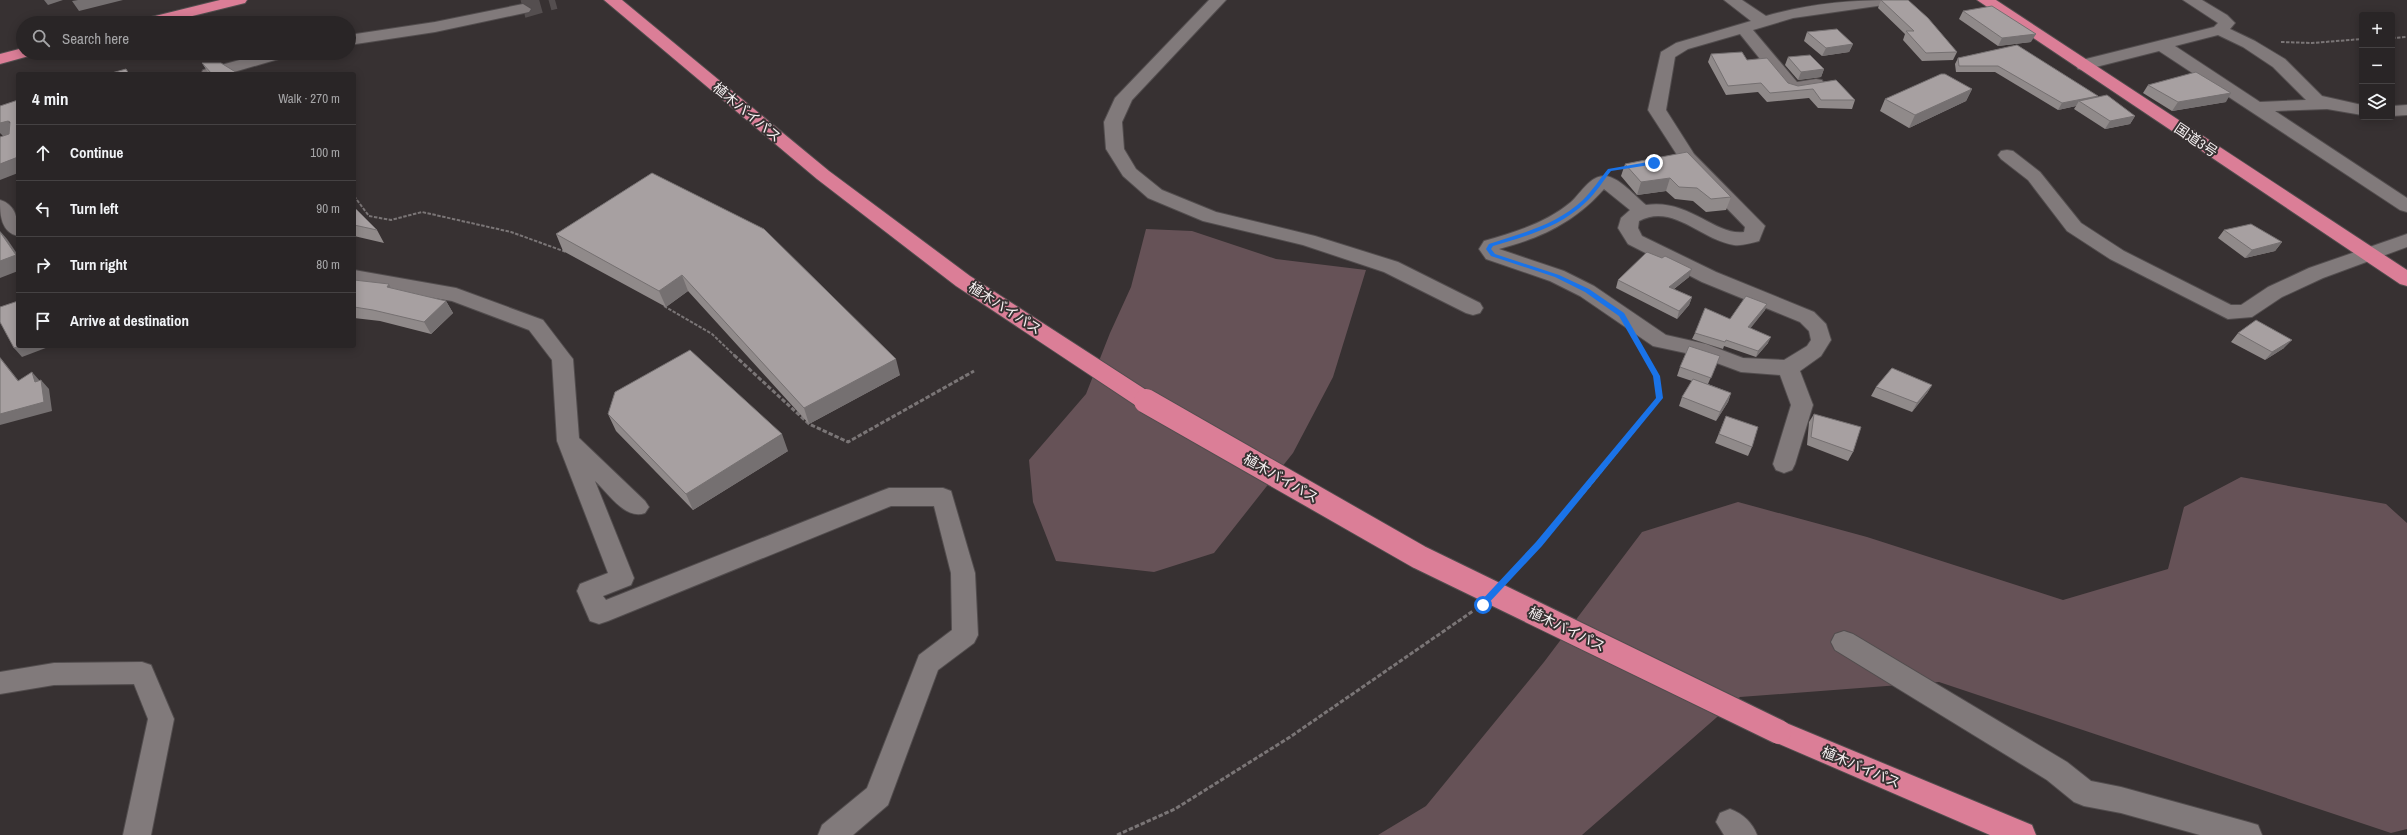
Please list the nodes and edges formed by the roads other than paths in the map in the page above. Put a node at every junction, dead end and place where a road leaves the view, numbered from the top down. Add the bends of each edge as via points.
1 (239, 0) edge
2 (612, 0) edge
3 (1218, 0) edge
4 (1732, 0) edge
5 (1884, 0) edge
6 (1985, 0) edge
7 (2191, 0) edge
8 (523, 9) tunnel mouth
9 (174, 16) edge
10 (1764, 22) junction
11 (1743, 28) junction
12 (2220, 30) junction
13 (356, 39) edge
14 (2162, 45) junction
15 (16, 55) edge
16 (0, 59) edge
17 (258, 60) edge
18 (2084, 65) junction
19 (216, 72) edge
20 (1833, 82) edge
21 (2327, 104) junction
22 (2257, 107) junction
23 (2359, 109) edge
24 (2407, 110) edge
25 (2395, 111) edge
26 (2008, 155) dead end
27 (0, 206) edge
28 (2407, 206) edge
29 (1641, 210) junction
30 (16, 227) edge
31 (2407, 240) edge
32 (2368, 254) junction
33 (356, 278) edge
34 (2407, 279) edge
35 (1473, 308) dead end
36 (1788, 368) junction
37 (568, 441) junction
38 (1784, 464) dead end
39 (637, 507) dead end
40 (1844, 642) dead end
41 (0, 683) edge
42 (137, 835) edge
43 (832, 835) edge
44 (2022, 835) edge
45 (2248, 835) edge

1 - 9 highway
2 - 44 highway, 植木バイパス, bridge via 823,175 956,276 1146,401 1419,557 1779,732
3 - 35 street via 1124,98 1113,122 1115,149 1129,172 1155,194 1210,217 1308,240 1391,267
4 - 10 street
5 - 10 street via 1791,14
6 - 18 highway, 国道3号
7 - 12 street via 2227,23
8 - 13 street
10 - 11 street
11 - 20 street via 1790,86 1795,88
11 - 29 street via 1682,46 1667,55 1657,110 1687,157 1755,226 1752,237 1735,240 1690,217 1664,209
12 - 14 street
12 - 21 street via 2279,63 2316,100
14 - 18 street
14 - 22 street
15 - 16 highway
17 - 19 street
18 - 32 highway, 国道3号
21 - 22 street
21 - 23 street
22 - 28 street
24 - 25 street
26 - 32 street via 2034,176 2074,227 2117,255 2228,312 2245,312 2275,292 2316,273
27 - 30 street
29 - 36 street via 1630,218 1628,228 1635,240 1709,277 1807,317 1819,329 1821,340 1814,351
29 - 36 street via 1607,182 1600,182 1568,215 1546,228 1491,245 1488,249 1493,255 1557,276 1587,291 1660,341 1699,349 1741,365
31 - 32 street
32 - 34 highway, 国道3号
33 - 37 street via 456,295 536,325 562,358
36 - 38 street via 1802,405
37 - 39 street
37 - 43 street via 622,578 589,591 599,614 889,497 943,497 964,573 965,635 928,663 878,796
40 - 45 street via 2057,771 2084,793 2121,800
41 - 42 street via 54,674 142,673 161,719

